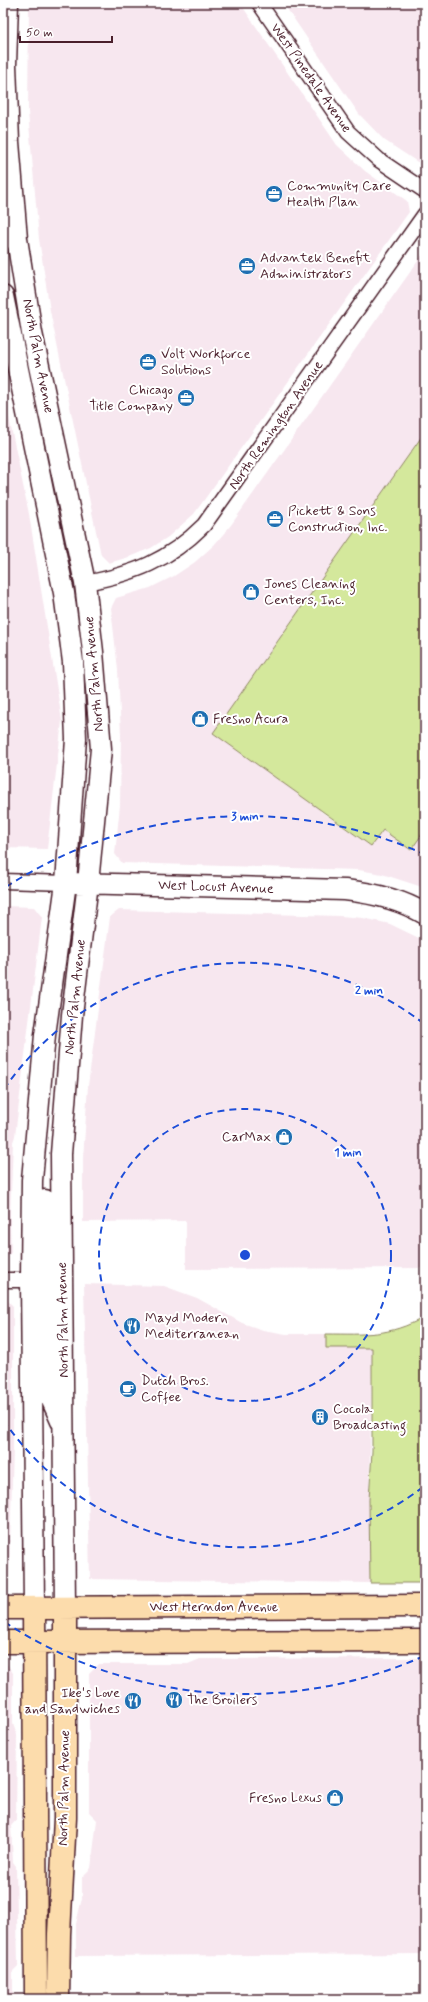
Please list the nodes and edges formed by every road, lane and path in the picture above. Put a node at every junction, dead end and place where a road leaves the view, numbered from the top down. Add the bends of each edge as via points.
1 (8, 3) edge
2 (260, 3) edge
3 (425, 191) edge
4 (425, 214) edge
5 (10, 240) edge
6 (3, 296) edge
7 (28, 424) junction
8 (85, 582) junction
9 (3, 881) edge
10 (66, 883) junction
11 (88, 883) junction
12 (425, 914) edge
13 (35, 1136) junction
14 (3, 1280) edge
15 (31, 1280) junction
16 (62, 1285) junction
17 (64, 1428) junction
18 (425, 1606) edge
19 (3, 1608) edge
20 (34, 1608) junction
21 (65, 1608) junction
22 (425, 1641) edge
23 (3, 1642) edge
24 (33, 1642) junction
25 (65, 1642) junction
26 (39, 1994) edge
27 (58, 1999) edge

1 - 5 main road, North Palm Avenue via 6,65
2 - 3 street, West Pinedale Avenue via 348,132 379,160
4 - 8 street, North Remington Avenue via 204,525 176,550 146,567 114,577
5 - 8 main road, North Palm Avenue
6 - 7 main road, North Palm Avenue
7 - 8 main road via 50,473 72,575 76,580
7 - 10 main road, North Palm Avenue via 64,593 73,662 76,739
8 - 11 main road, North Palm Avenue via 101,749
9 - 10 street, West Locust Avenue
10 - 11 main road, West Locust Avenue
10 - 13 main road, North Palm Avenue via 53,969
11 - 12 main road, West Locust Avenue via 345,890 386,898
11 - 16 main road, North Palm Avenue via 72,1015 61,1154
13 - 15 main road, North Palm Avenue
13 - 16 main road via 44,1154 46,1262 54,1279
14 - 15 street
15 - 17 main road via 40,1284 46,1297 50,1396
15 - 20 main road, North Palm Avenue
16 - 17 main road, North Palm Avenue
17 - 21 main road, North Palm Avenue
18 - 21 main road, West Herndon Avenue
19 - 20 main road, West Herndon Avenue
20 - 21 main road, West Herndon Avenue
20 - 24 main road, North Palm Avenue
21 - 25 main road, North Palm Avenue
22 - 25 main road
23 - 24 main road
24 - 25 main road
24 - 26 main road, North Palm Avenue
25 - 27 main road, North Palm Avenue via 65,1818 58,1934

